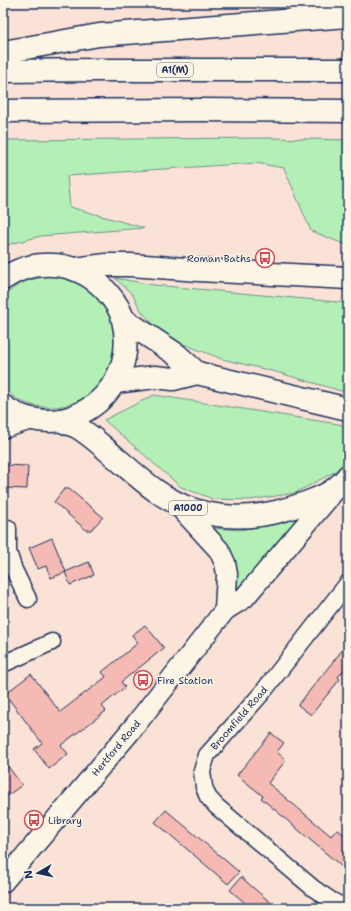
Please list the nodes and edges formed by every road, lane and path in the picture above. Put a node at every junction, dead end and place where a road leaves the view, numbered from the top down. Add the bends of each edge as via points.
1 (348, 16) edge
2 (3, 52) edge
3 (348, 70) edge
4 (3, 71) edge
5 (3, 111) edge
6 (348, 111) edge
7 (75, 269) junction
8 (348, 278) edge
9 (3, 279) edge
10 (123, 319) junction
11 (197, 373) junction
12 (115, 382) junction
13 (3, 406) edge
14 (348, 410) edge
15 (35, 420) junction
16 (60, 420) junction
17 (3, 430) edge
18 (342, 482) edge
19 (176, 503) junction
20 (3, 528) edge
21 (348, 583) edge
22 (28, 599) dead end
23 (225, 610) junction
24 (52, 642) dead end
25 (3, 664) edge
26 (3, 882) edge
27 (346, 908) edge

1 - 2 main road via 99,35
3 - 4 main road, A1(M)
5 - 6 main road
7 - 8 main road via 131,264
7 - 9 main road via 43,264 27,267
7 - 10 main road via 102,286 112,297
10 - 11 main road via 177,355
10 - 12 main road via 125,352
11 - 12 main road via 173,379
11 - 14 main road
12 - 16 main road via 94,406 78,415
13 - 15 main road via 9,411
15 - 16 main road
15 - 17 street
16 - 19 main road, A1000 via 95,440 155,490
18 - 19 main road, A1000 via 301,505 262,515 212,515 196,512
18 - 23 street, Hertford Road via 244,598
19 - 23 street via 219,550 225,563 228,574
20 - 22 street via 8,528 8,552
21 - 27 street, Broomfield Road via 262,693 207,755 202,771 208,797 216,806 313,888
23 - 26 street, Hertford Road via 133,728
24 - 25 street

